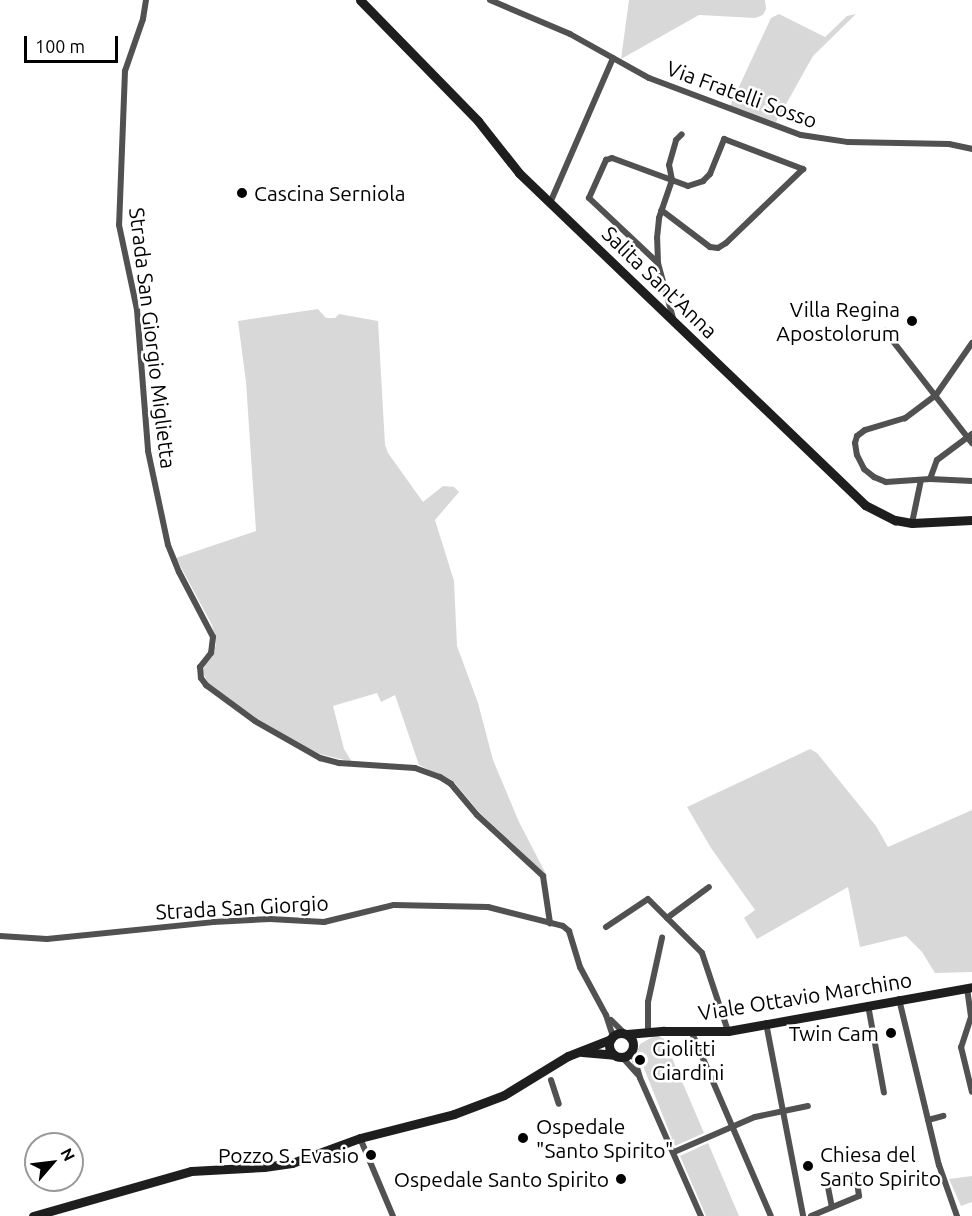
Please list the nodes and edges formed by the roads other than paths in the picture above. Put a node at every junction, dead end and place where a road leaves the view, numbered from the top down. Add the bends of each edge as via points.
1 (146, 0) edge
2 (360, 0) edge
3 (490, 0) edge
4 (613, 58) junction
5 (682, 134) dead end
6 (972, 149) edge
7 (672, 180) junction
8 (550, 203) junction
9 (661, 210) junction
10 (658, 263) junction
11 (673, 319) junction
12 (885, 331) dead end
13 (972, 344) edge
14 (936, 395) junction
15 (971, 438) edge
16 (930, 479) junction
17 (921, 480) junction
18 (972, 482) edge
19 (972, 520) edge
20 (912, 523) junction
21 (709, 887) dead end
22 (667, 918) junction
23 (550, 923) junction
24 (606, 927) dead end
25 (0, 936) edge
26 (662, 938) dead end
27 (970, 988) edge
28 (899, 999) junction
29 (868, 1005) junction
30 (606, 1015) junction
31 (766, 1023) junction
32 (728, 1031) junction
33 (648, 1032) junction
34 (692, 1033) junction
35 (626, 1034) junction
36 (612, 1038) junction
37 (633, 1048) junction
38 (576, 1052) junction
39 (618, 1056) junction
40 (640, 1078) junction
41 (551, 1080) dead end
42 (972, 1092) edge
43 (884, 1094) dead end
44 (559, 1104) dead end
45 (808, 1106) dead end
46 (783, 1111) junction
47 (943, 1116) dead end
48 (928, 1120) junction
49 (732, 1128) junction
50 (360, 1138) junction
51 (674, 1152) junction
52 (832, 1207) junction
53 (33, 1216) edge
54 (393, 1216) edge
55 (701, 1216) edge
56 (771, 1216) edge
57 (803, 1216) edge
58 (811, 1216) edge
59 (957, 1216) edge

1 - 23 street, Strada San Giorgio Miglietta via 125,70 119,225 138,310 148,451 168,545 213,637 211,652 200,667 201,678 255,721 320,758 415,768 451,784 477,815 543,876
2 - 8 street, Salita Sant'Anna via 473,115 508,161
3 - 4 street, Via Fratelli Sosso via 570,34
4 - 6 street, Via Fratelli Sosso via 649,78 801,135 848,142 949,144
4 - 8 street
5 - 7 street via 676,140 669,165
7 - 9 street
7 - 9 street via 688,186 703,181 710,174 724,139 803,169 718,248 710,247
7 - 10 street via 612,158 606,160 589,198
8 - 11 street, Salita Sant'Anna
9 - 10 street
10 - 11 street
11 - 20 street, Salita Sant'Anna via 865,505 895,520
12 - 14 street
13 - 14 street
14 - 15 street
14 - 17 street via 905,418 865,430 855,443 864,469 874,477 886,482
15 - 16 street via 937,460
16 - 17 street
16 - 18 street
17 - 20 street
19 - 20 street, Salita Sant'Anna
21 - 22 street
22 - 24 street via 648,898
22 - 32 street via 702,953
23 - 25 street, Strada San Giorgio via 479,906 394,905 324,922 270,919 47,939
23 - 30 street, Strada San Giorgio via 563,926 572,936 580,967
26 - 33 street via 648,1002
27 - 28 street, Viale Ottavio Marchino
27 - 42 street, Viale Ottavio Marchino via 971,1017 961,1047
28 - 29 street, Viale Ottavio Marchino
28 - 48 street
29 - 31 street, Viale Ottavio Marchino
29 - 43 street
30 - 35 street, Strada San Giorgio
30 - 36 street, Strada San Giorgio
31 - 32 street, Viale Ottavio Marchino
31 - 46 street
32 - 34 street, Viale Ottavio Marchino
33 - 34 street, Viale Ottavio Marchino
33 - 35 street, Viale Ottavio Marchino
33 - 37 street
34 - 49 street
35 - 36 street, Viale Ottavio Marchino
35 - 37 street
36 - 38 street, Viale Ottavio Marchino
36 - 39 street via 609,1046
37 - 39 street
37 - 40 street
38 - 39 street
38 - 50 street, Viale Ottavio Marchino via 479,1106
39 - 40 street
40 - 51 street
41 - 44 street
45 - 46 street
46 - 49 street via 755,1117
46 - 57 street
47 - 48 street
48 - 59 street
49 - 51 street
49 - 56 street
50 - 53 street, Viale Ottavio Marchino via 292,1163 191,1171
50 - 54 street
51 - 55 street
52 - 52 street via 827,1182 856,1175 859,1196
52 - 58 street

